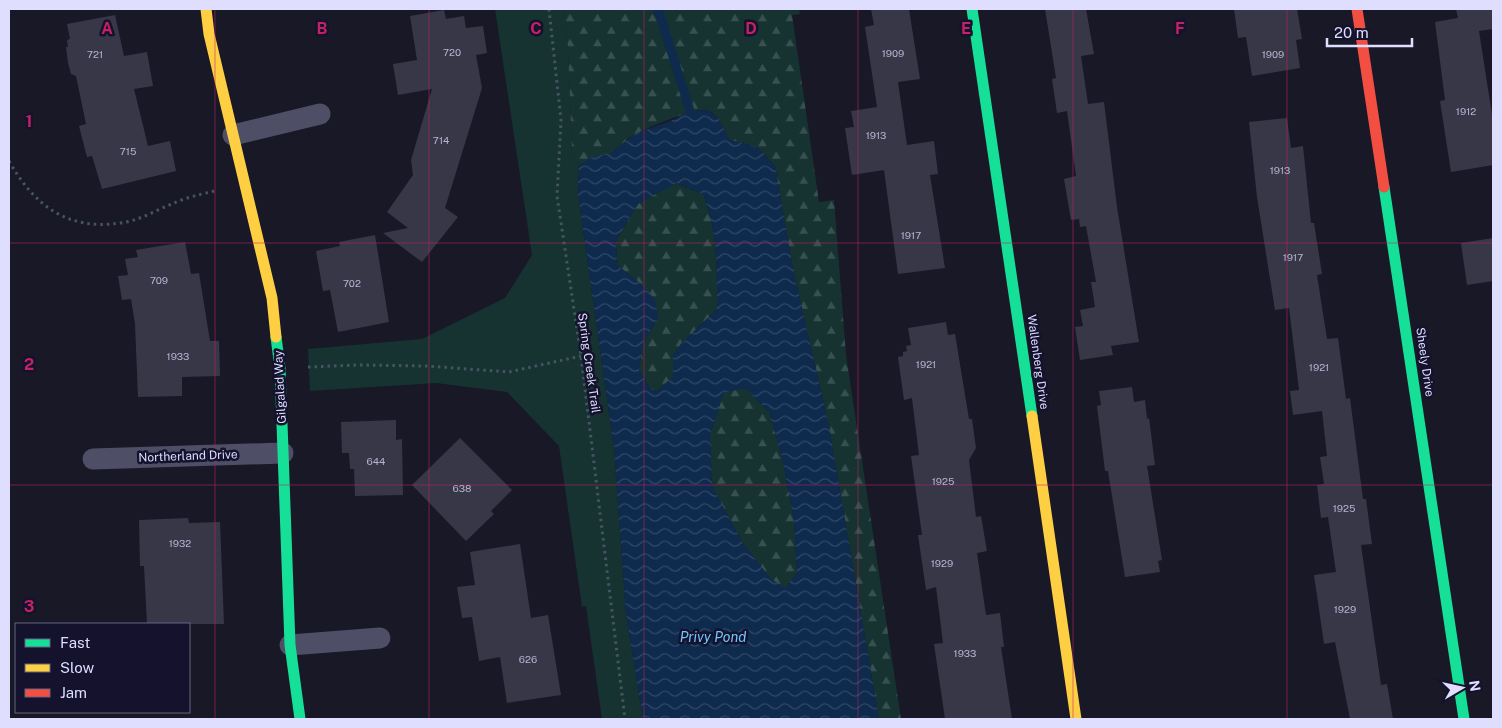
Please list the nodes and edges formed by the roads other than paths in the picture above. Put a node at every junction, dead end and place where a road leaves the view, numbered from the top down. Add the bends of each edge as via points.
1 (206, 9) edge
2 (972, 9) edge
3 (1357, 9) edge
4 (320, 114) dead end
5 (233, 134) junction
6 (283, 453) junction
7 (93, 459) dead end
8 (380, 638) dead end
9 (290, 645) junction
10 (300, 719) edge
11 (1076, 719) edge
12 (1464, 719) edge

1 - 5 street, Gilgalad Way
2 - 11 street, Wallenberg Drive
3 - 12 street, Sheely Drive
4 - 5 street
5 - 6 street, Gilgalad Way via 272,298 280,368
6 - 7 street, Northerland Drive
6 - 9 street, Gilgalad Way
8 - 9 street
9 - 10 street, Gilgalad Way

